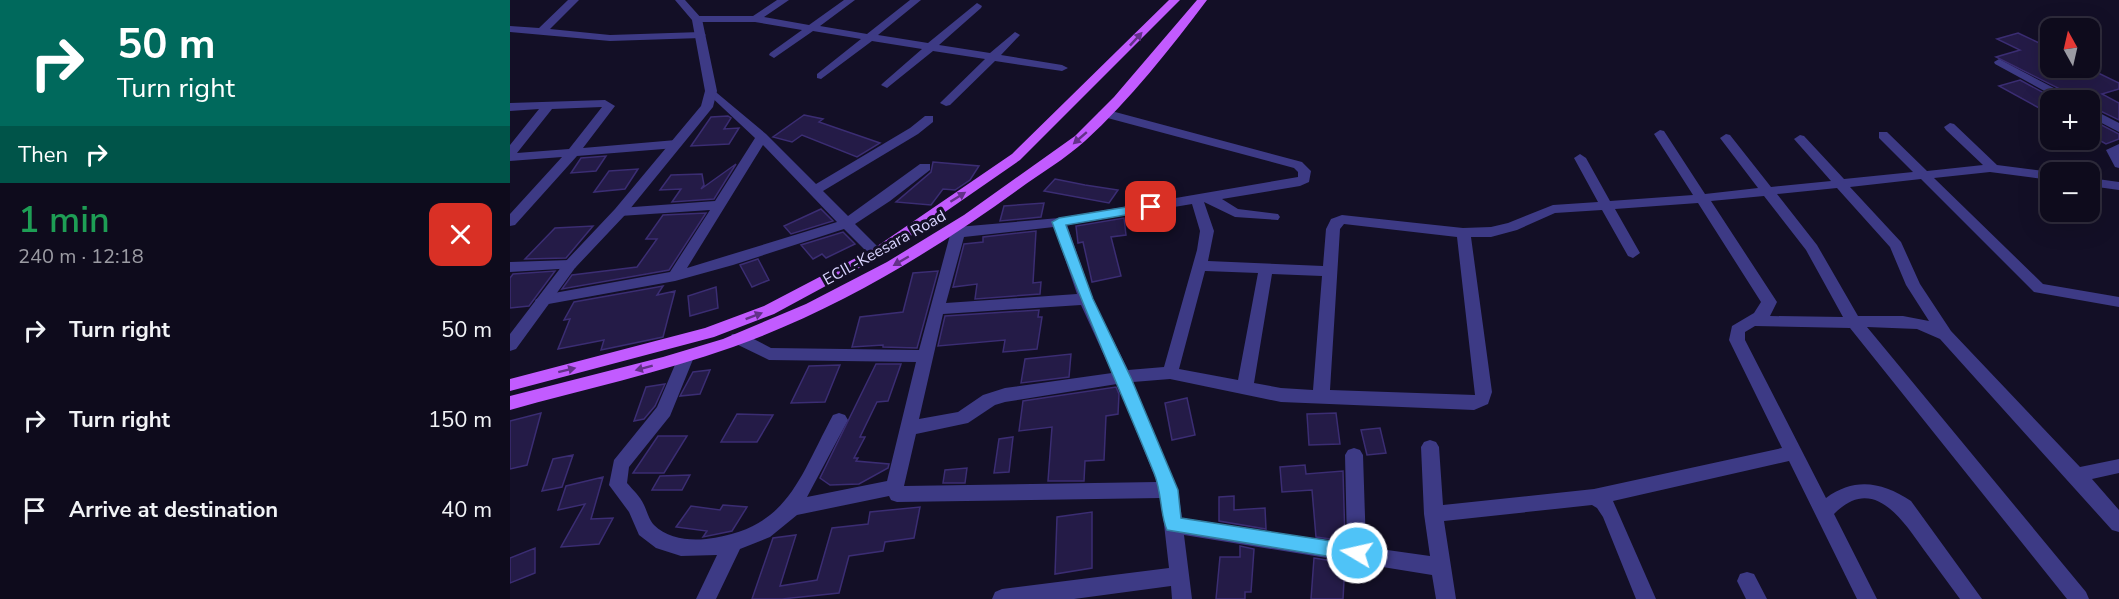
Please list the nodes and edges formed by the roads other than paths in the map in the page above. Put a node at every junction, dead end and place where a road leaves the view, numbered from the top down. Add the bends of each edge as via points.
1 (574, 0) edge
2 (680, 0) edge
3 (784, 0) edge
4 (850, 0) edge
5 (916, 0) edge
6 (1175, 0) edge
7 (1202, 0) edge
8 (978, 6) dead end
9 (698, 19) junction
10 (754, 19) junction
11 (810, 28) junction
12 (510, 29) edge
13 (541, 32) junction
14 (701, 35) junction
15 (1015, 35) dead end
16 (868, 37) junction
17 (929, 47) junction
18 (774, 55) dead end
19 (992, 58) junction
20 (1999, 62) dead end
21 (1062, 68) dead end
22 (820, 76) dead end
23 (887, 85) dead end
24 (2051, 90) edge
25 (711, 91) junction
26 (946, 103) dead end
27 (548, 106) junction
28 (510, 107) edge
29 (1104, 113) junction
30 (2100, 118) edge
31 (929, 119) dead end
32 (1950, 127) dead end
33 (2119, 128) edge
34 (1660, 134) dead end
35 (1883, 135) dead end
36 (762, 137) junction
37 (1726, 138) dead end
38 (1800, 139) dead end
39 (676, 144) junction
40 (2119, 148) edge
41 (573, 152) junction
42 (510, 155) edge
43 (1580, 159) dead end
44 (2119, 164) edge
45 (925, 167) dead end
46 (1990, 168) junction
47 (2040, 175) edge
48 (1925, 176) junction
49 (2100, 183) edge
50 (1841, 184) junction
51 (2119, 186) edge
52 (813, 190) junction
53 (1769, 191) junction
54 (1704, 198) junction
55 (1204, 199) junction
56 (720, 205) junction
57 (1607, 205) junction
58 (620, 212) junction
59 (1273, 217) dead end
60 (510, 222) edge
61 (1059, 222) junction
62 (845, 224) junction
63 (954, 232) junction
64 (1462, 233) junction
65 (876, 253) junction
66 (1633, 253) dead end
67 (570, 265) junction
68 (1199, 266) junction
69 (510, 267) edge
70 (1266, 269) junction
71 (1330, 271) junction
72 (675, 276) junction
73 (1086, 299) junction
74 (543, 300) junction
75 (2119, 303) edge
76 (936, 309) junction
77 (1757, 321) junction
78 (1854, 322) junction
79 (1946, 335) junction
80 (738, 338) junction
81 (510, 345) edge
82 (925, 356) junction
83 (686, 357) junction
84 (1170, 373) junction
85 (1123, 378) junction
86 (510, 385) edge
87 (1245, 388) junction
88 (1321, 397) junction
89 (510, 403) edge
90 (839, 420) dead end
91 (908, 428) junction
92 (1430, 447) dead end
93 (1793, 453) junction
94 (1354, 455) dead end
95 (2119, 466) edge
96 (2077, 476) junction
97 (895, 487) junction
98 (1169, 490) junction
99 (1594, 497) junction
100 (792, 508) junction
101 (1824, 513) junction
102 (1433, 514) junction
103 (2119, 524) edge
104 (1173, 525) junction
105 (732, 545) junction
106 (1357, 553) junction
107 (1440, 567) junction
108 (1178, 576) junction
109 (1748, 581) dead end
110 (1074, 594) edge
111 (706, 599) edge
112 (1002, 599) edge
113 (1182, 599) edge
114 (1446, 599) edge
115 (1646, 599) edge
116 (1757, 599) edge
117 (1867, 599) edge
118 (1972, 599) edge
119 (2079, 599) edge

1 - 13 street
2 - 9 street
3 - 10 street
4 - 11 street
5 - 16 street
65 -> 6 main road, ECIL-Keesara Road via 1016,157
7 - 29 main road, ECIL-Keesara Road
8 - 17 street
9 - 10 street
9 - 14 street
10 - 11 street
11 - 16 street
11 - 18 street
12 - 13 street
13 - 14 street via 610,38
14 - 25 street
15 - 19 street
16 - 17 street
16 - 22 street
17 - 19 street
17 - 23 street
19 - 21 street
19 - 26 street
20 - 24 street
25 - 36 street
25 - 39 street via 707,107
27 - 28 street
27 - 41 street via 609,104
27 - 42 street
29 - 55 street via 1298,165 1305,171 1304,179 1295,183
29 -> 63 main road, ECIL-Keesara Road via 1056,159
30 - 33 street
31 - 52 street
32 - 46 street via 1986,158
34 - 54 street
35 - 48 street
36 - 52 street
36 - 56 street
37 - 53 street
38 - 50 street
39 - 41 street
39 - 58 street
40 - 44 street via 2112,150
41 - 42 street
41 - 60 street
43 - 57 street
45 - 62 street
46 - 47 street
46 - 48 street
48 - 50 street
48 - 75 street via 2040,288
49 - 51 street
50 - 53 street
50 - 79 street via 1896,246 1918,293
52 - 62 street
53 - 54 street
53 - 78 street via 1812,248
54 - 57 street
54 - 77 street via 1768,302 1766,312
55 - 59 street via 1235,213
55 - 61 street
55 - 68 street via 1207,231
56 - 58 street
56 - 72 street
57 - 64 street via 1553,209 1512,227
57 - 66 street
58 - 67 street
61 - 63 street
61 - 73 street
62 - 65 street
62 - 72 street
63 - 76 street
63 -> 80 main road, ECIL-Keesara Road via 807,310
64 - 71 street via 1342,219 1333,229
64 - 88 street via 1482,399 1474,403
86 -> 65 main road, ECIL-Keesara Road via 708,333 769,310
67 - 69 street
67 - 74 street
68 - 70 street
68 - 84 street
70 - 71 street
70 - 87 street
71 - 88 street
72 - 74 street
73 - 76 street
73 - 85 street
74 - 81 street
76 - 82 street
77 - 78 street
77 - 93 street via 1743,324 1737,330 1737,340
78 - 79 street via 1908,320
78 - 119 street
79 - 96 street
80 - 82 street via 769,354
80 - 83 main road, ECIL-Keesara Road
82 - 91 street
83 -> 89 main road, ECIL-Keesara Road
83 - 105 street via 664,411 620,465 618,484 648,532 670,544 702,548
84 - 85 street
84 - 87 street
85 - 91 street via 1005,395 989,400 962,418
85 - 98 street
87 - 88 street
90 - 100 street
91 - 97 street
92 - 102 street
93 - 99 street
93 - 101 street
94 - 106 street
95 - 96 street
96 - 103 street
97 - 98 street via 897,494 904,496
97 - 100 street
98 - 104 street
99 - 102 street
99 - 115 street via 1604,502 1611,514
100 - 105 street via 771,529
101 - 117 street
101 - 118 street via 1834,500 1849,492 1865,490 1889,496 1904,507
102 - 107 street
104 - 106 street
104 - 108 street
105 - 111 street
106 - 107 street
107 - 114 street
108 - 110 street
108 - 113 street
109 - 116 street
110 - 112 street

